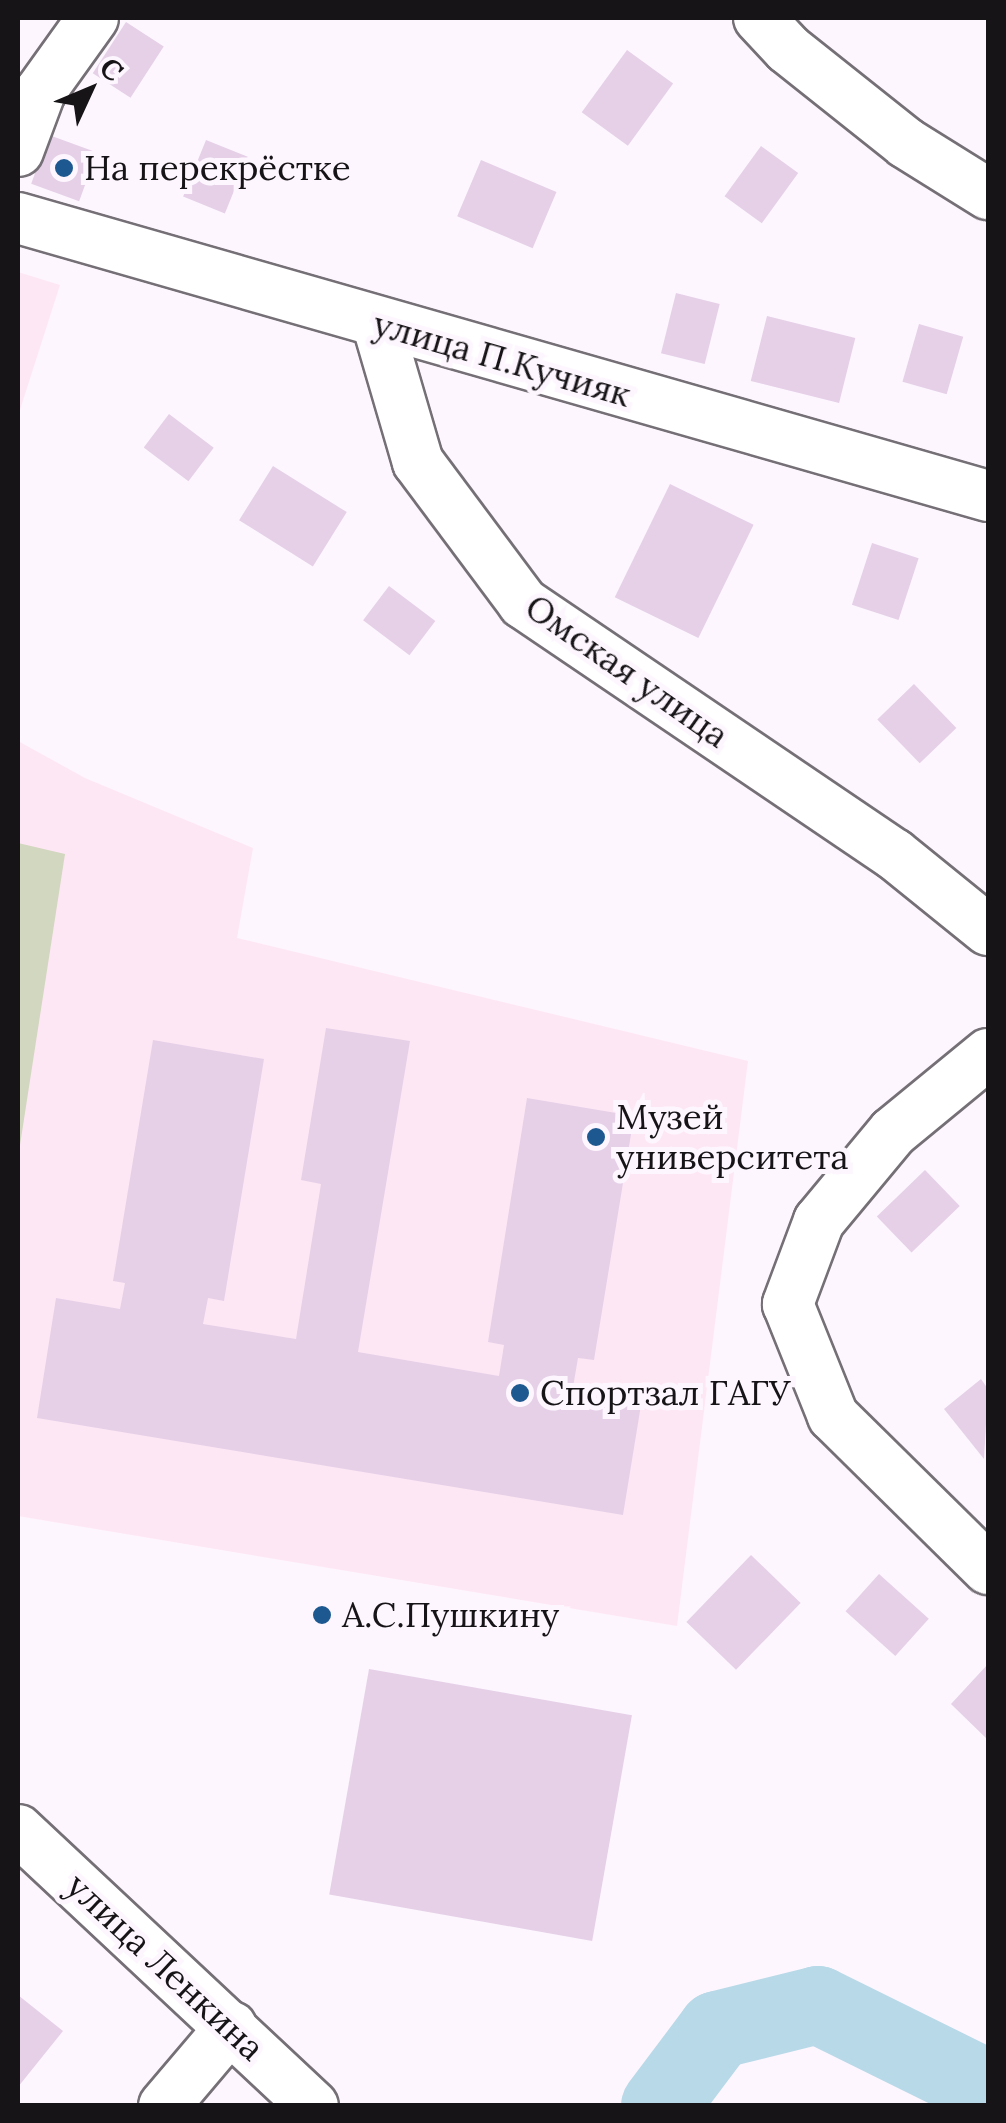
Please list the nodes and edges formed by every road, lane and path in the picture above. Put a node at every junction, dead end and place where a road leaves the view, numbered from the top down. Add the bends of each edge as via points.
1 (93, 18) edge
2 (759, 18) edge
3 (18, 151) edge
4 (988, 194) edge
5 (18, 218) edge
6 (377, 322) junction
7 (988, 496) edge
8 (988, 930) edge
9 (988, 1054) edge
10 (988, 1569) edge
11 (18, 1830) edge
12 (231, 2028) junction
13 (164, 2106) edge
14 (313, 2106) edge

1 - 3 street via 40,92
2 - 4 street via 906,143
5 - 6 street, улица П.Кучияк
6 - 7 street, улица П.Кучияк
6 - 8 street, Омская улица via 418,462 523,603 894,854
9 - 10 street via 893,1132 819,1221 788,1304 833,1416
11 - 12 street, улица Ленкина
12 - 13 street
12 - 14 street, улица Ленкина

